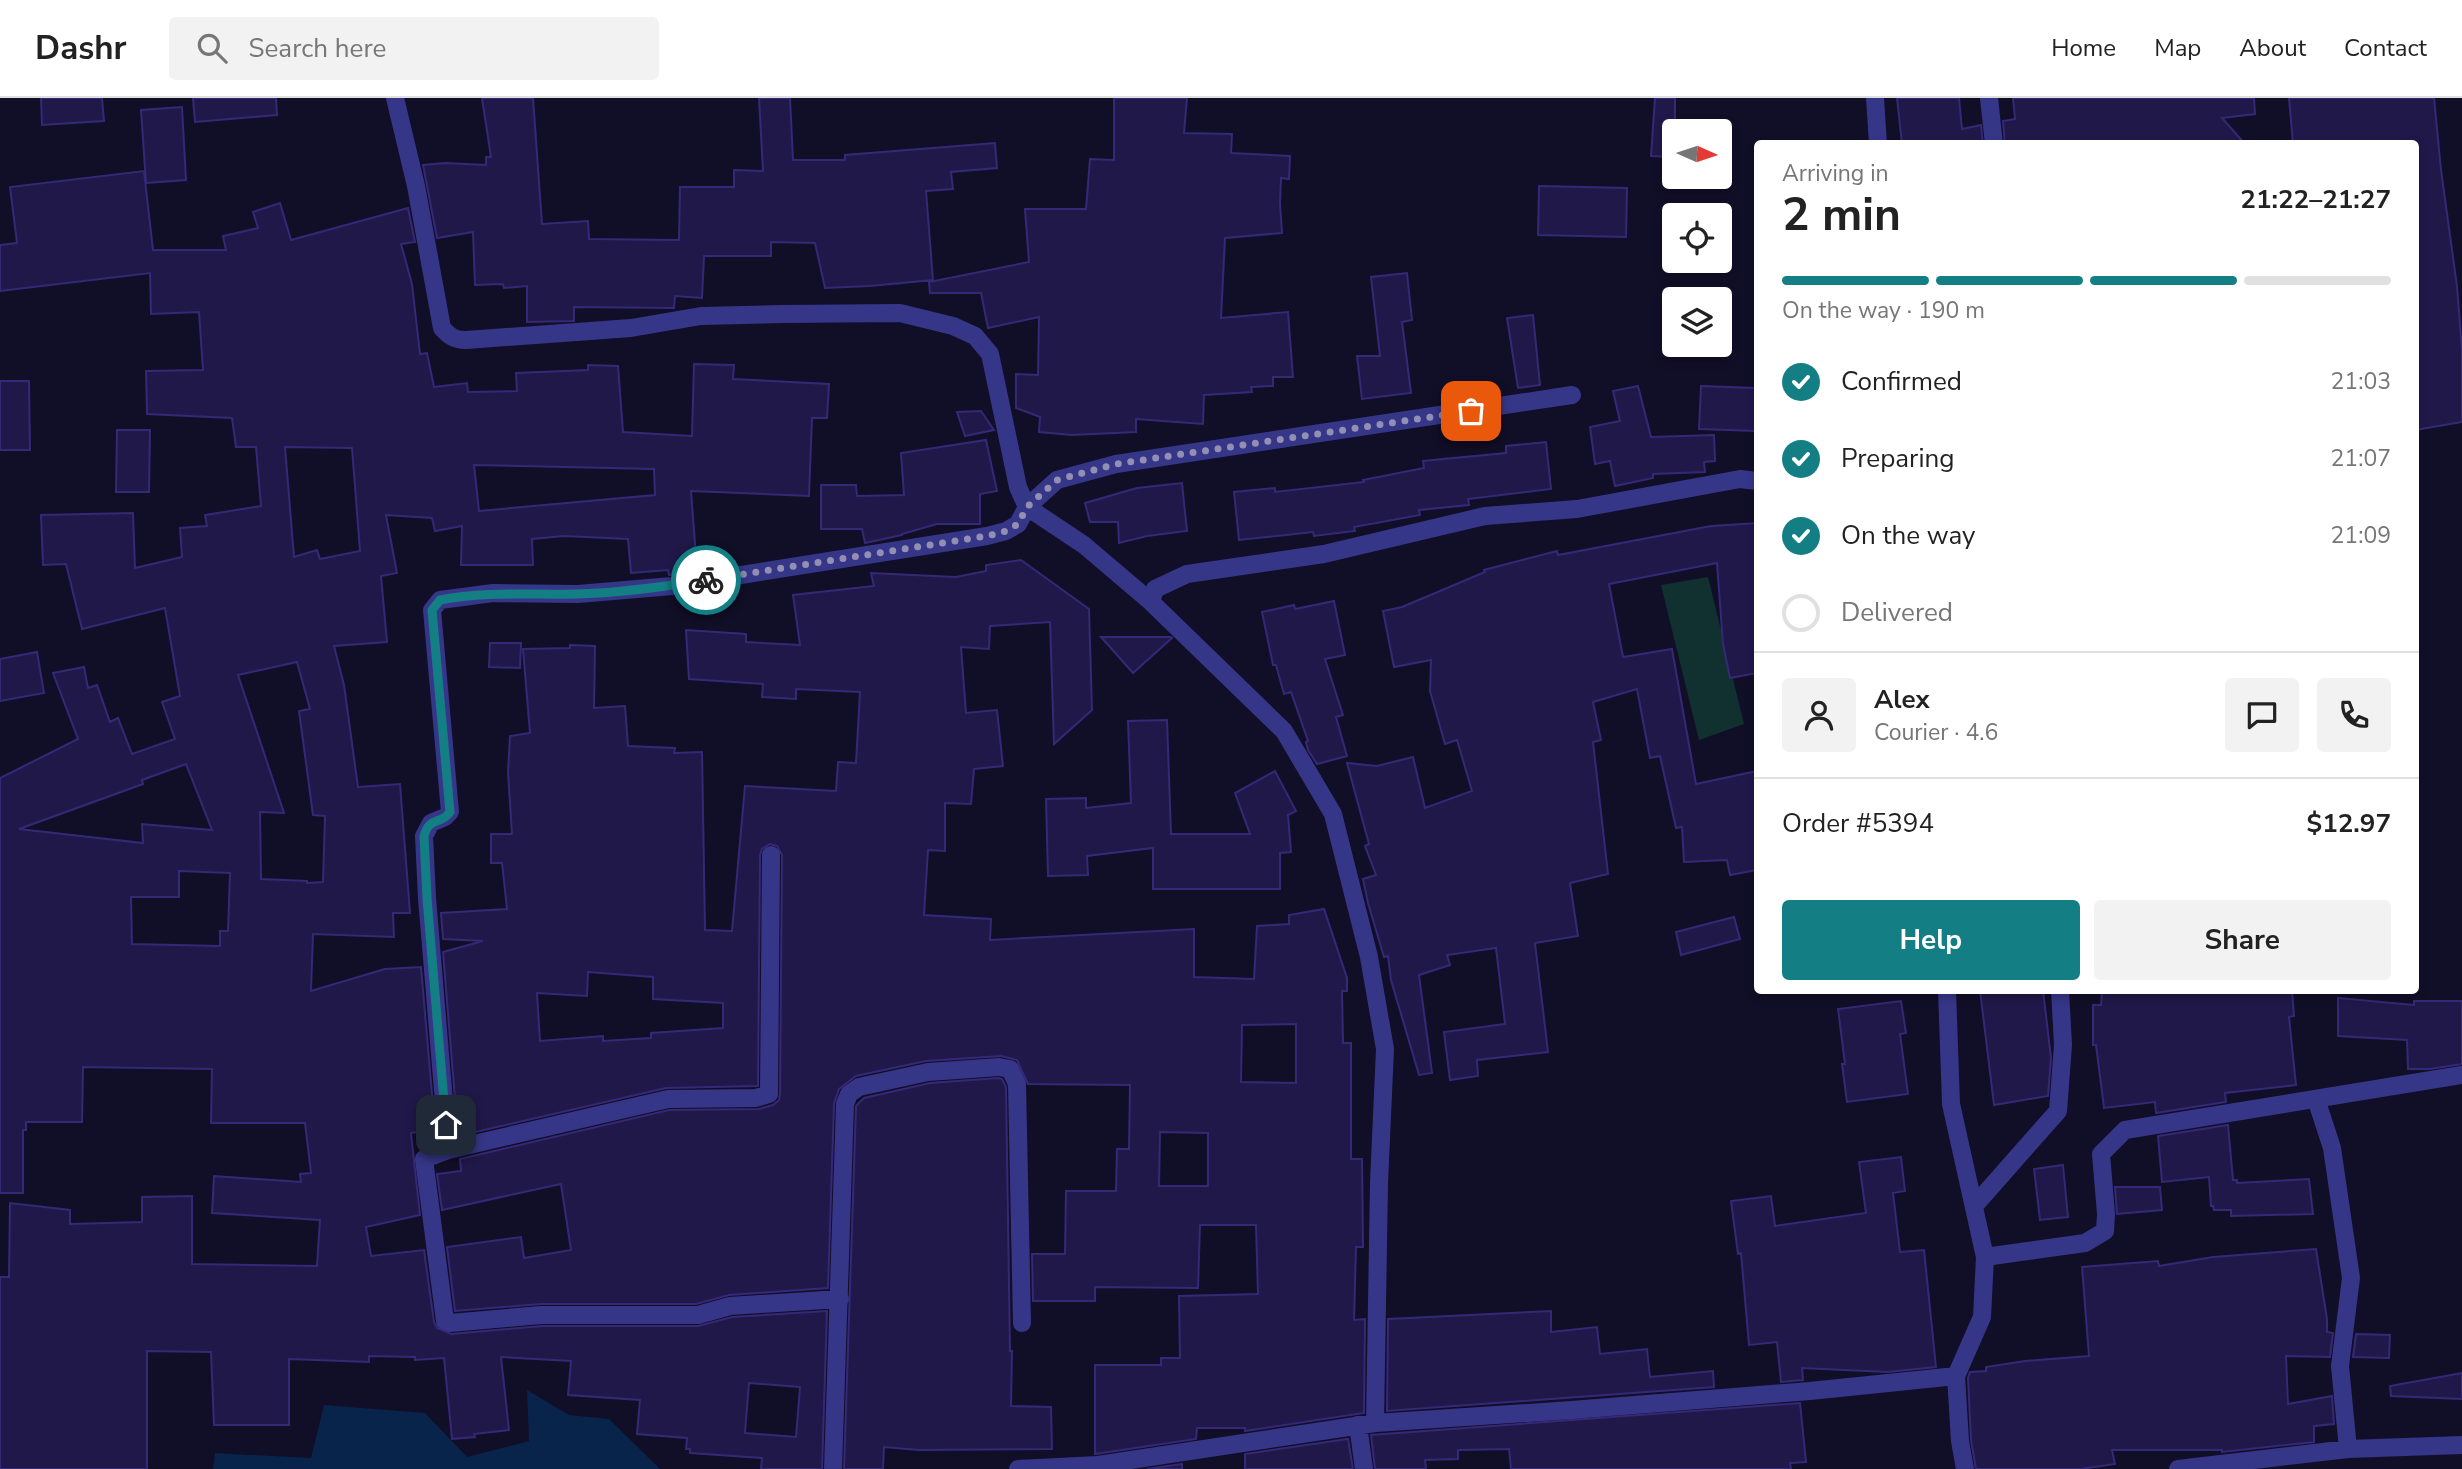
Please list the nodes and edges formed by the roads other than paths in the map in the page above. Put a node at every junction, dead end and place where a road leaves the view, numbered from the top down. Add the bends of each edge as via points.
1 (395, 98) edge
2 (1875, 98) edge
3 (1989, 98) edge
4 (1878, 140) edge
5 (1994, 140) edge
6 (1572, 395) dead end
7 (1754, 481) edge
8 (1027, 507) junction
9 (1151, 602) junction
10 (771, 855) dead end
11 (1947, 994) edge
12 (2060, 994) edge
13 (2462, 1076) edge
14 (2316, 1099) junction
15 (448, 1150) junction
16 (1975, 1205) junction
17 (1985, 1257) junction
18 (839, 1299) junction
19 (1022, 1323) dead end
20 (1956, 1376) junction
21 (1367, 1424) junction
22 (2462, 1445) edge
23 (2348, 1448) junction
24 (833, 1469) edge
25 (1018, 1469) edge
26 (1364, 1469) edge
27 (1965, 1469) edge
28 (2178, 1469) edge

1 - 8 street via 442,328 456,340 631,328 701,316 768,314 900,313 953,326 975,336 990,354 1018,487
2 - 4 street
3 - 5 street
6 - 8 street via 1116,464 1057,480
7 - 9 street via 1740,479 1577,509 1485,516 1324,554 1187,574 1156,589
8 - 9 street via 1084,545
8 - 15 street via 1018,524 1006,531 672,586 578,594 492,593 440,600 432,610 450,812 430,822 424,836
9 - 21 street via 1284,731 1333,814 1369,957 1385,1049
10 - 15 street via 769,1094 668,1099
11 - 16 street via 1951,1104
12 - 16 street via 2063,1045 2058,1111
13 - 14 street
14 - 17 street via 2125,1130 2101,1154 2105,1231 2085,1243
14 - 23 street via 2332,1148 2351,1278 2340,1366
15 - 18 street via 424,1159 447,1322 541,1315 698,1315 730,1306
16 - 17 street
17 - 20 street via 1982,1317
18 - 19 street via 845,1104 849,1094 859,1087 928,1072 999,1067 1010,1069 1017,1084
18 - 24 street
20 - 21 street
20 - 27 street
21 - 25 street via 1098,1465
21 - 26 street
22 - 23 street
23 - 28 street

